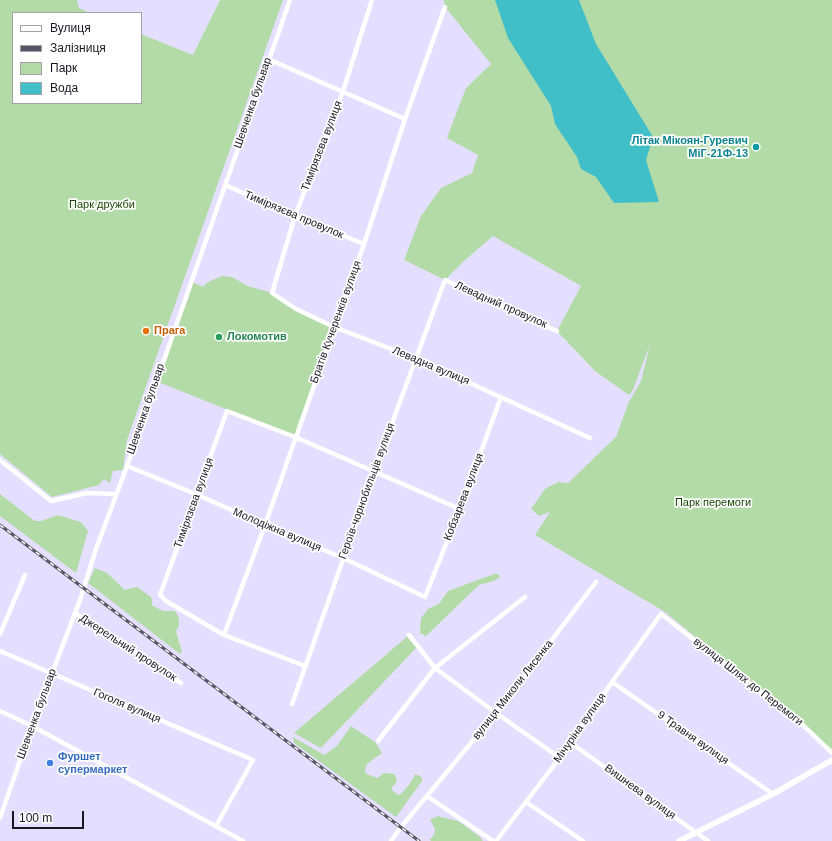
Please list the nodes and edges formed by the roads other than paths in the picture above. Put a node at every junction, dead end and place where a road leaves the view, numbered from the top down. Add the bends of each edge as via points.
1 (290, 0) edge
2 (372, 0) edge
3 (445, 7) dead end
4 (268, 59) junction
5 (343, 92) junction
6 (405, 119) junction
7 (225, 185) junction
8 (295, 216) junction
9 (364, 244) junction
10 (445, 280) joint
11 (272, 293) joint
12 (334, 327) junction
13 (557, 331) dead end
14 (415, 358) junction
15 (501, 397) junction
16 (295, 437) junction
17 (590, 438) dead end
18 (0, 460) edge
19 (127, 466) junction
20 (374, 472) junction
21 (116, 494) junction
22 (198, 495) junction
23 (460, 509) junction
24 (265, 525) junction
25 (343, 558) junction
26 (25, 575) dead end
27 (596, 582) dead end
28 (425, 597) joint
29 (525, 597) dead end
30 (75, 613) junction
31 (661, 614) joint
32 (0, 634) edge
33 (224, 635) junction
34 (409, 635) dead end
35 (0, 651) edge
36 (305, 666) junction
37 (435, 668) junction
38 (51, 674) junction
39 (612, 682) junction
40 (181, 683) dead end
41 (292, 704) dead end
42 (0, 711) edge
43 (496, 714) junction
44 (32, 726) junction
45 (378, 741) dead end
46 (571, 743) junction
47 (832, 753) edge
48 (560, 758) junction
49 (832, 760) edge
50 (773, 794) junction
51 (427, 796) junction
52 (526, 802) junction
53 (0, 818) edge
54 (216, 826) junction
55 (696, 832) junction
56 (243, 841) edge
57 (391, 841) edge
58 (495, 841) edge
59 (583, 841) edge
60 (679, 841) edge
61 (708, 841) edge

1 - 4 street, Шевченка бульвар
2 - 5 street, Тимірязєва вулиця
3 - 6 street, Братів Кучеренків вулиця
4 - 5 street
4 - 7 street, Шевченка бульвар
5 - 6 street
5 - 8 street, Тимірязєва вулиця
6 - 9 street, Братів Кучеренків вулиця
7 - 8 street, Тимірязєва провулок
7 - 19 street, Шевченка бульвар
8 - 9 street, Тимірязєва провулок
8 - 11 street, Тимірязєва вулиця
9 - 12 street, Братів Кучеренків вулиця
10 - 13 street, Левадний провулок
10 - 14 street, Героїв-чорнобильців вулиця
11 - 12 street, Левадна вулиця
12 - 14 street, Левадна вулиця
12 - 16 street, Братів Кучеренків вулиця
14 - 15 street, Левадна вулиця
14 - 20 street, Героїв-чорнобильців вулиця
15 - 17 street, Левадна вулиця
15 - 23 street, Кобзарева вулиця
16 - 20 street
16 - 22 street, Тимірязєва вулиця via 227,411
16 - 24 street, Братів Кучеренків вулиця
18 - 21 street via 51,501 87,493
19 - 21 street, Шевченка бульвар
19 - 22 street, Молодіжна вулиця
20 - 23 street
20 - 25 street, Героїв-чорнобильців вулиця
21 - 30 street, Шевченка бульвар
22 - 24 street, Молодіжна вулиця
22 - 33 street, Тимірязєва вулиця via 160,595
23 - 28 street, Кобзарева вулиця
24 - 25 street, Молодіжна вулиця
24 - 33 street, Братів Кучеренків вулиця
25 - 28 street, Молодіжна вулиця
25 - 36 street, Героїв-чорнобильців вулиця
26 - 32 street
27 - 43 street, вулиця Миколи Лисенка
29 - 37 street
30 - 38 street, Шевченка бульвар
30 - 40 street, Джерельний провулок
31 - 39 street, Мічуріна вулиця
31 - 47 street, вулиця Шлях до Перемоги via 804,726
33 - 36 street
34 - 37 street
35 - 38 street, Гоголя вулиця
36 - 41 street, Героїв-чорнобильців вулиця
37 - 43 street
37 - 45 street
38 - 44 street, Шевченка бульвар
38 - 54 street, Гоголя вулиця via 253,760
39 - 46 street, Мічуріна вулиця
39 - 50 street, 9 Травня вулиця
42 - 44 street
43 - 48 street
43 - 51 street, вулиця Миколи Лисенка
44 - 53 street, Шевченка бульвар
44 - 54 street
46 - 48 street, Мічуріна вулиця
46 - 55 street, Вишнева вулиця
48 - 52 street, Мічуріна вулиця
49 - 50 street
50 - 55 street
51 - 57 street, вулиця Миколи Лисенка
51 - 58 street
52 - 58 street, Мічуріна вулиця
52 - 59 street
54 - 56 street
55 - 60 street
55 - 61 street, Вишнева вулиця

